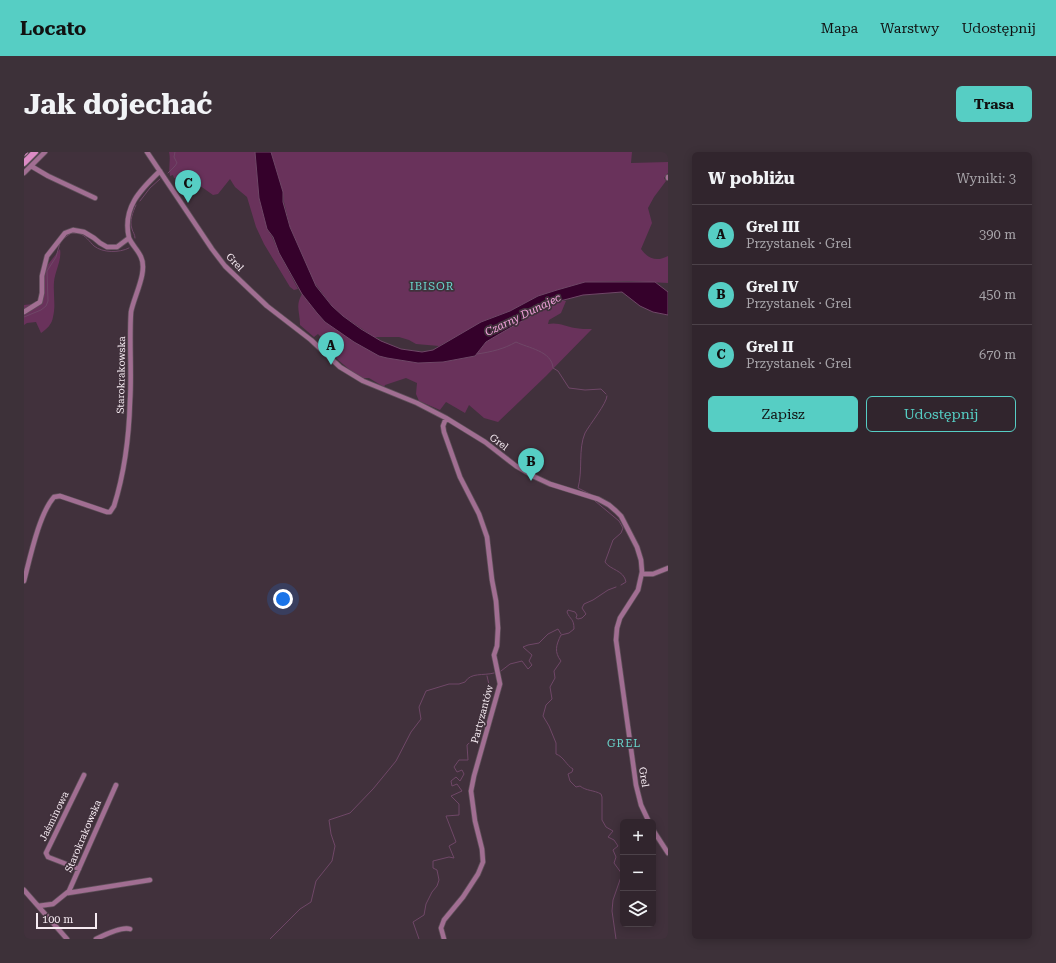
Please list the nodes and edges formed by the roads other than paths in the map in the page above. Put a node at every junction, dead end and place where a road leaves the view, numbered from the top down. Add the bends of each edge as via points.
1 (35, 152) edge
2 (45, 152) edge
3 (148, 152) edge
4 (24, 163) edge
5 (31, 166) junction
6 (160, 171) junction
7 (24, 173) edge
8 (95, 198) dead end
9 (129, 238) junction
10 (24, 312) edge
11 (446, 418) junction
12 (668, 568) edge
13 (642, 574) junction
14 (24, 581) edge
15 (84, 775) dead end
16 (116, 784) dead end
17 (648, 819) edge
18 (656, 835) edge
19 (668, 853) edge
20 (79, 869) junction
21 (150, 880) dead end
22 (24, 890) edge
23 (66, 894) junction
24 (38, 906) junction
25 (130, 929) dead end
26 (67, 939) edge
27 (96, 939) edge
28 (444, 939) edge

1 - 4 main road
2 - 5 street
3 - 6 street, Grel
5 - 7 street
5 - 8 street
6 - 9 street, Starokrakowska via 130,208 126,224
6 - 11 street, Grel via 219,259 271,310 311,340 352,376
9 - 10 street via 117,247 107,247 84,232 65,232 47,256 40,302
9 - 14 street, Starokrakowska via 141,256 143,270 131,317 126,456 114,506 107,512 60,496 54,497 37,534
11 - 13 street, Grel via 528,473 550,484 598,499 613,508 637,547
11 - 28 street, Partyzantów via 444,432 460,477 479,514 487,537 498,628 494,655 500,684 471,791 483,862 463,897 444,920 441,928
12 - 13 street via 652,574
13 - 17 street, Grel via 638,590 620,618 616,640 636,785
15 - 20 street, Jaśminowa via 46,853 48,857
16 - 20 street, Starokrakowska
18 - 19 street
20 - 23 street, Starokrakowska
21 - 23 street, Starokrakowska
22 - 24 street
23 - 24 street, Starokrakowska via 53,904
24 - 26 street
25 - 27 street via 111,932

